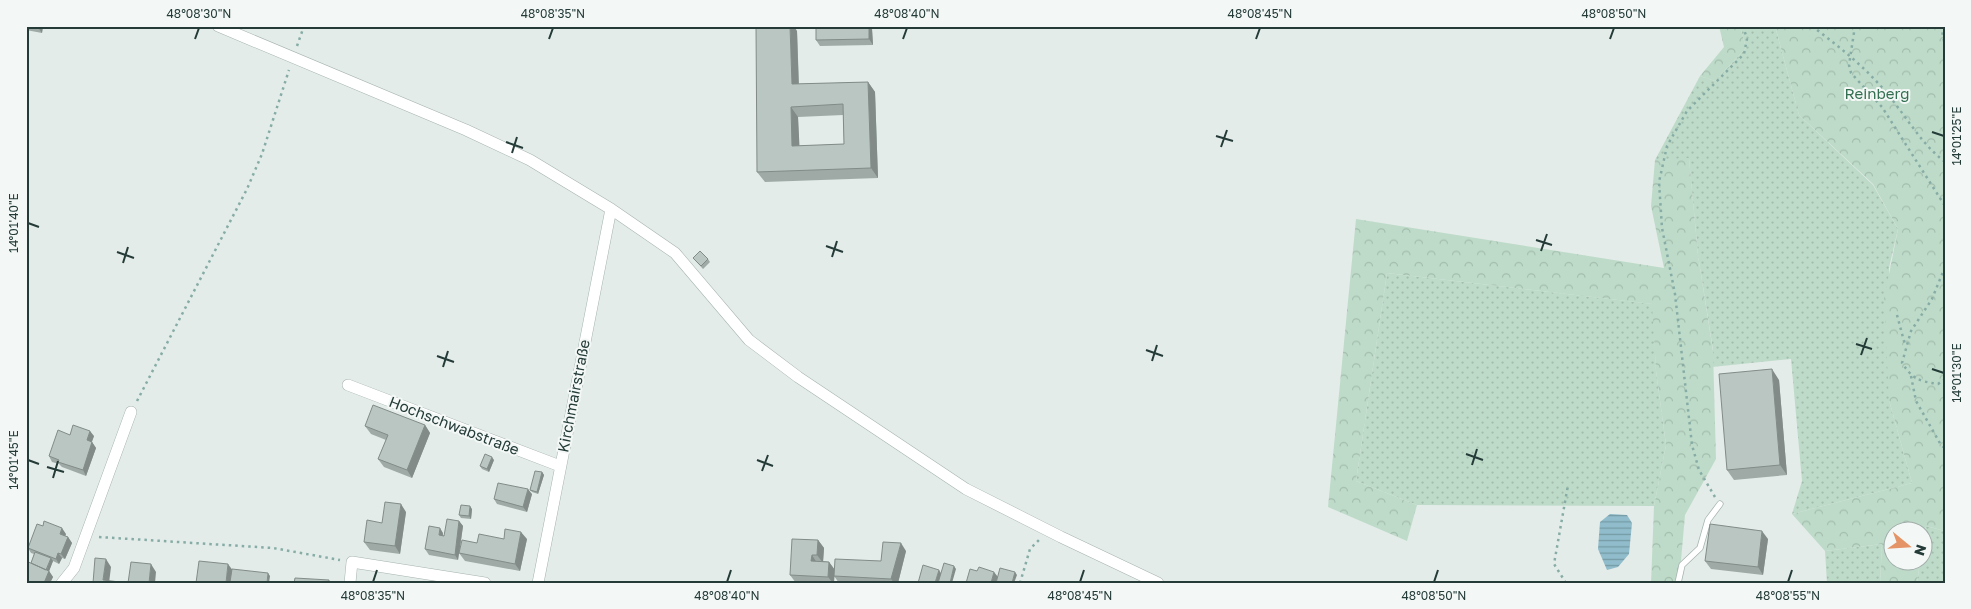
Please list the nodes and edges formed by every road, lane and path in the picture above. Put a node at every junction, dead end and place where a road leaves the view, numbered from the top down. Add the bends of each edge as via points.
1 (218, 26) edge
2 (304, 26) edge
3 (1744, 26) edge
4 (1812, 26) edge
5 (1855, 26) edge
6 (1941, 26) edge
7 (1945, 46) edge
8 (1850, 55) junction
9 (293, 58) junction
10 (1945, 162) edge
11 (1945, 206) edge
12 (611, 210) junction
13 (1945, 267) edge
14 (1896, 315) dead end
15 (1906, 347) junction
16 (1911, 375) junction
17 (1945, 379) edge
18 (348, 385) dead end
19 (131, 412) joint
20 (1945, 448) edge
21 (560, 466) junction
22 (1568, 485) dead end
23 (1720, 504) joint
24 (85, 536) junction
25 (1030, 548) dead end
26 (352, 562) junction
27 (62, 583) edge
28 (350, 583) edge
29 (485, 583) edge
30 (538, 583) edge
31 (1020, 583) edge
32 (1158, 583) edge
33 (1566, 583) edge
34 (1678, 583) edge

1 - 9 street
2 - 9 path
3 - 23 path via 1747,39 1744,54 1687,111 1667,146 1659,182 1662,228 1676,294 1692,445 1699,470
4 - 8 path
5 - 8 path
6 - 7 path
8 - 10 path via 1884,89 1932,152
8 - 11 path via 1851,73 1882,107
9 - 12 street via 530,160
9 - 19 path via 262,154 247,189
12 - 21 street, Kirchmairstraße
12 - 32 street via 675,252 749,340 798,377 966,489
13 - 15 path via 1939,285 1911,331
14 - 15 path
15 - 16 path via 1902,363
16 - 17 path via 1921,382 1938,384
16 - 20 path via 1916,401
18 - 21 street, Hochschwabstraße
19 - 24 street
21 - 30 street, Kirchmairstraße
22 - 33 path via 1554,564
23 - 34 lane via 1708,520 1700,548 1682,565
24 - 26 path via 273,548
24 - 27 street via 74,568
25 - 31 path
26 - 28 street
26 - 29 street

